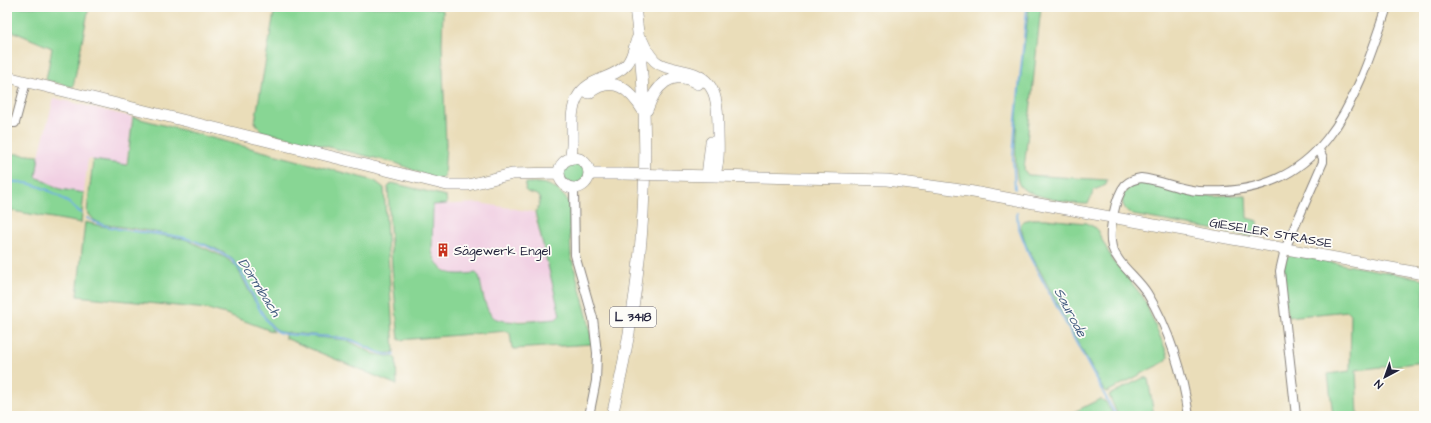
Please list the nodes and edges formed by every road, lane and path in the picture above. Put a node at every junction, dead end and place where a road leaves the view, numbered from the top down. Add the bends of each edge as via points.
1 (635, 7) edge
2 (1387, 7) edge
3 (639, 34) junction
4 (7, 77) edge
5 (26, 82) junction
6 (645, 114) junction
7 (7, 123) edge
8 (1319, 150) junction
9 (718, 156) junction
10 (575, 159) junction
11 (559, 173) junction
12 (589, 174) junction
13 (711, 176) junction
14 (742, 176) junction
15 (574, 189) junction
16 (1113, 218) junction
17 (1285, 249) junction
18 (1424, 274) edge
19 (589, 416) edge
20 (612, 416) edge
21 (1189, 416) edge
22 (1296, 416) edge

1 - 3 main road, L 3418
2 - 8 street via 1350,103 1338,126
3 - 6 main road, L 3418
3 - 9 main road, L 3418 via 650,56 656,62 693,73 710,86 718,104
3 - 10 main road, L 3418 via 626,65 590,84 577,98 572,118 572,149
4 - 5 main road
5 - 7 street via 15,123
5 - 11 main road via 447,185 468,185 512,174
6 - 10 main road via 625,88 610,85 594,89 584,100 579,115
6 - 13 main road, L 3418 via 655,91 664,83 677,78 699,85 708,96 711,110
6 - 20 main road, L 3418 via 645,182 638,283
8 - 16 street via 1302,165 1283,176 1251,188 1216,192 1197,191 1149,179 1133,179 1125,184 1120,192
8 - 17 street via 1323,162
9 - 13 main road, L 3418
9 - 14 main road via 723,164
10 - 11 main road via 562,164
10 - 12 main road via 587,165
11 - 15 main road via 565,186
12 - 13 main road, GIESELER STRASSE, bridge
12 - 15 main road via 586,183
13 - 14 main road, GIESELER STRASSE
14 - 16 main road, GIESELER STRASSE via 903,181
15 - 19 street via 575,255 593,318 598,353
16 - 17 main road, GIESELER STRASSE
16 - 21 street via 1113,248 1122,263 1144,288 1156,309 1183,379
17 - 18 main road, GIESELER STRASSE
17 - 22 street via 1280,280

